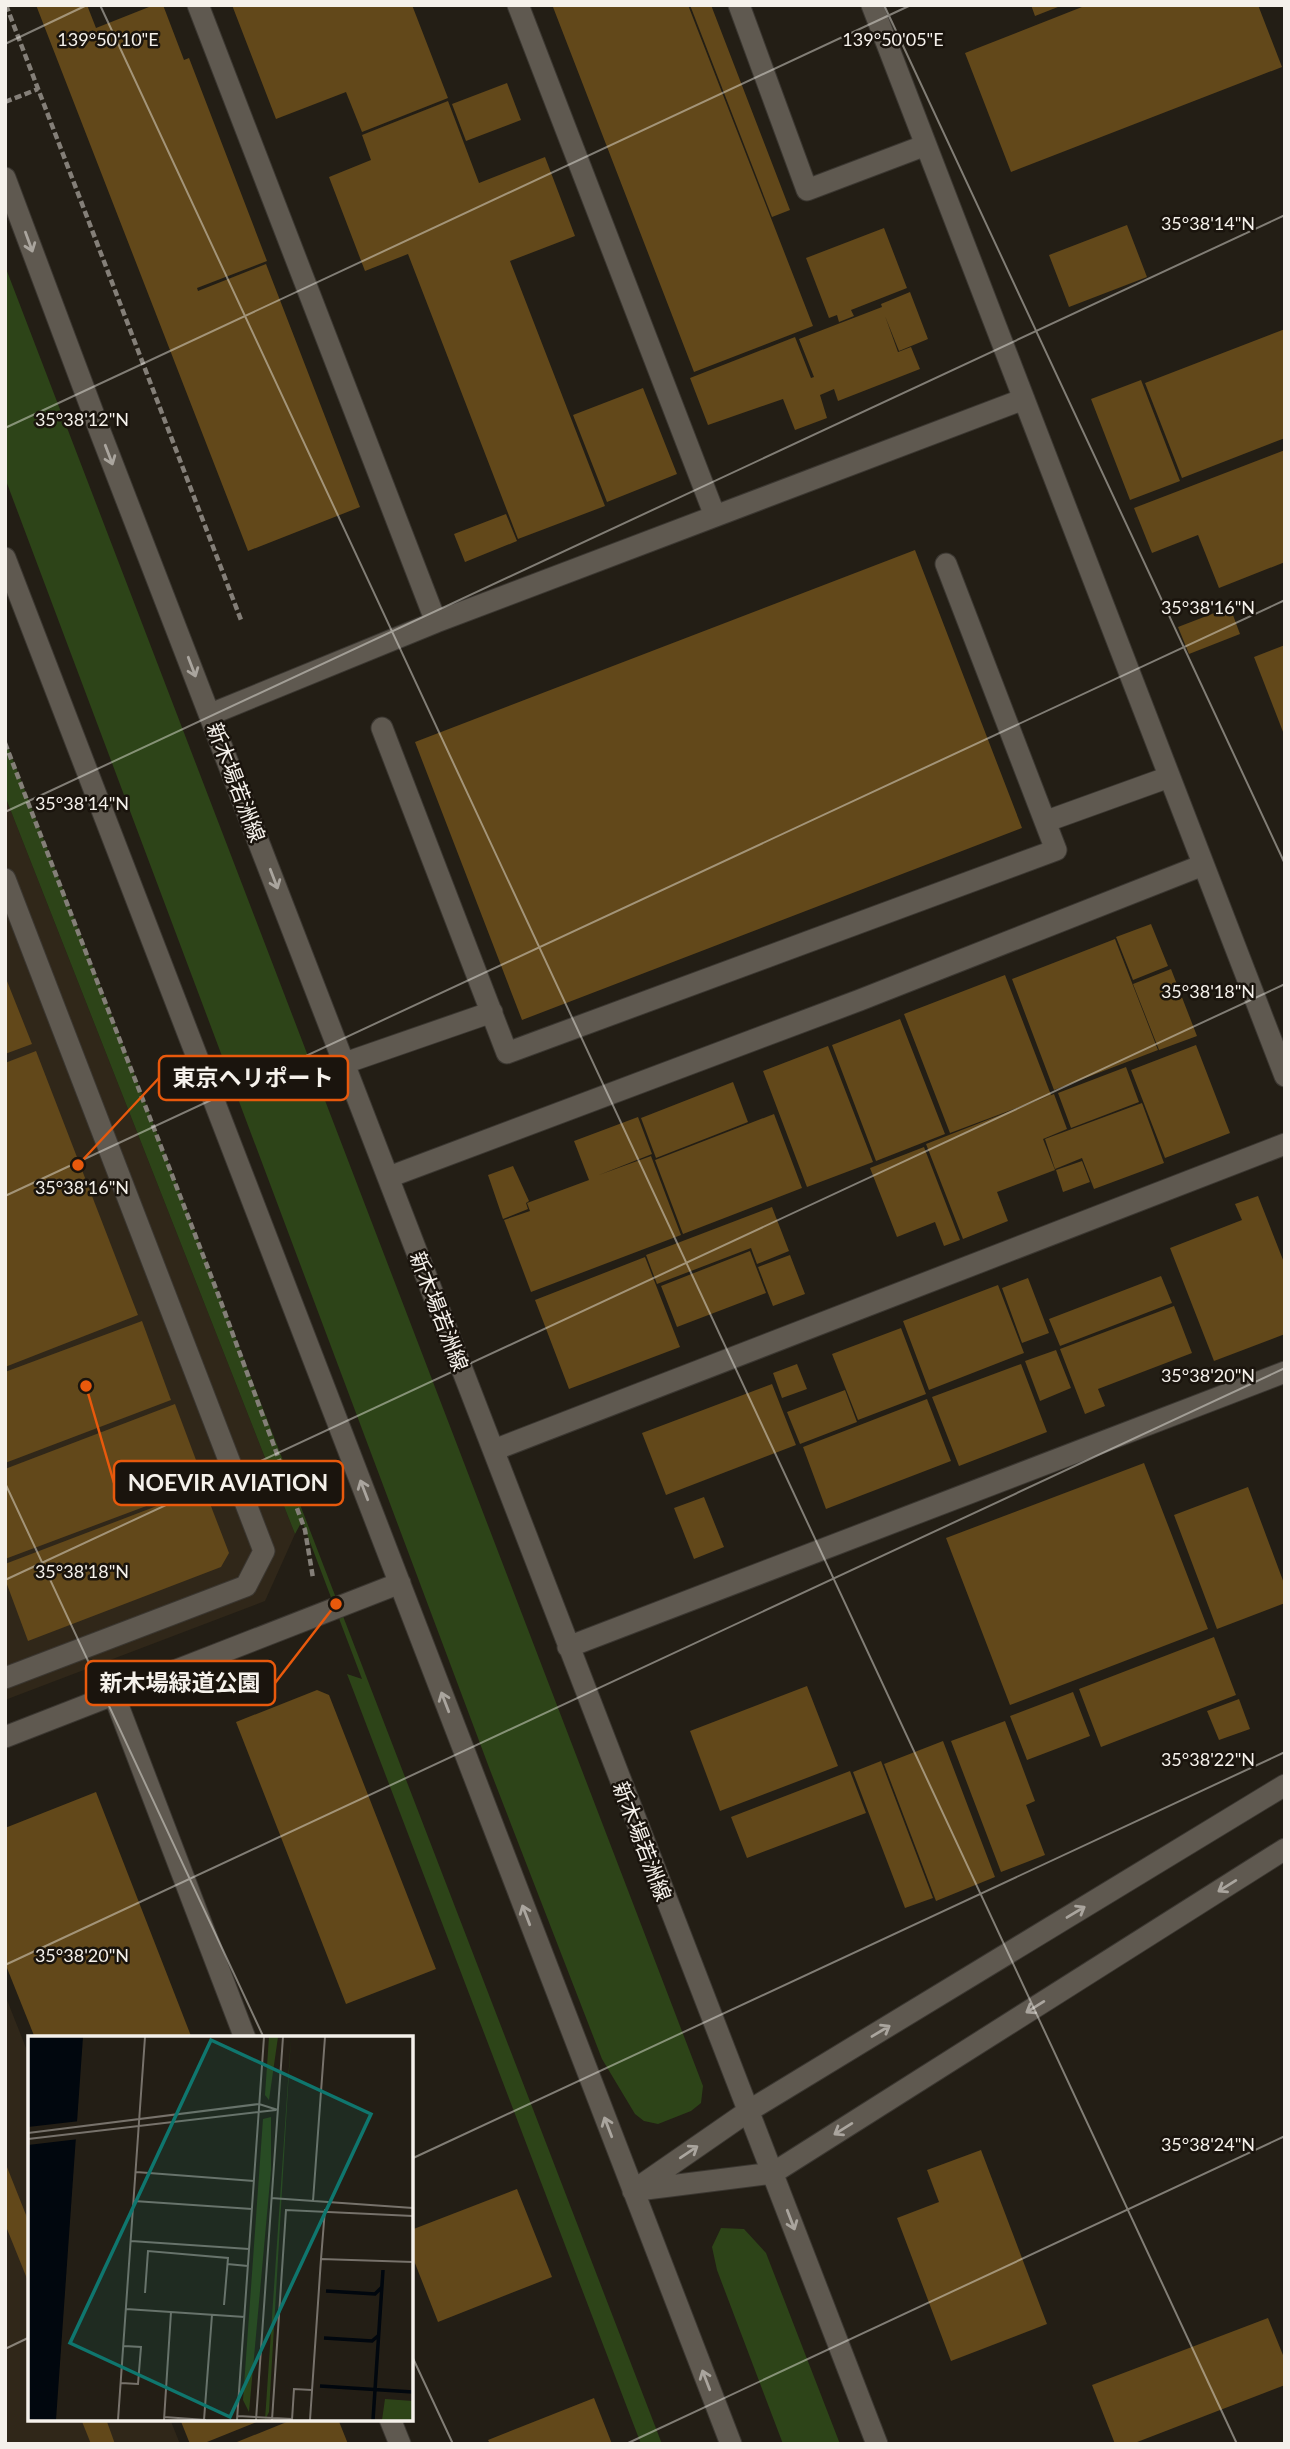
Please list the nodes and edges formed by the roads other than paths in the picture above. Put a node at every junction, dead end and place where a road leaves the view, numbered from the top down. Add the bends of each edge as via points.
1 (198, 5) edge
2 (518, 5) edge
3 (739, 5) edge
4 (872, 5) edge
5 (926, 145) junction
6 (5, 178) edge
7 (1024, 399) junction
8 (715, 516) junction
9 (5, 558) edge
10 (946, 564) dead end
11 (436, 621) junction
12 (211, 714) junction
13 (382, 727) dead end
14 (1169, 777) junction
15 (1046, 821) junction
16 (1203, 864) junction
17 (5, 879) edge
18 (492, 1012) junction
19 (345, 1063) junction
20 (1285, 1076) edge
21 (1285, 1144) edge
22 (389, 1177) junction
23 (1285, 1372) edge
24 (494, 1450) junction
25 (400, 1583) junction
26 (568, 1647) junction
27 (6, 1675) edge
28 (114, 1695) junction
29 (5, 1737) edge
30 (1285, 1785) edge
31 (1285, 1849) edge
32 (244, 2036) edge
33 (751, 2110) junction
34 (773, 2173) junction
35 (633, 2191) junction
36 (391, 2421) edge
37 (400, 2444) edge
38 (731, 2444) edge
39 (877, 2444) edge

1 - 11 street
2 - 8 street
3 - 5 street via 807,190
4 - 5 street
5 - 7 street
6 -> 12 street, 新木場若洲線
7 - 8 street
7 - 14 street
8 - 11 street
25 -> 9 street
10 - 15 street
11 - 12 street
12 -> 19 street, 新木場若洲線
13 - 18 street
14 - 15 street
14 - 16 street
15 - 18 street via 1056,850 508,1053
16 - 20 street
16 - 22 street via 860,1000
17 - 27 street via 264,1551 246,1586
18 - 19 street
19 - 22 street, 新木場若洲線
21 - 24 street
22 - 24 street, 新木場若洲線
23 - 26 street
24 - 26 street, 新木場若洲線
25 - 28 street
35 -> 25 street
26 - 33 street, 新木場若洲線
28 - 29 street
28 - 32 street
33 -> 30 street
31 -> 34 street
33 - 34 street, 新木場若洲線
35 -> 33 street
34 - 35 street
34 -> 39 street, 新木場若洲線
38 -> 35 street
36 - 37 street

